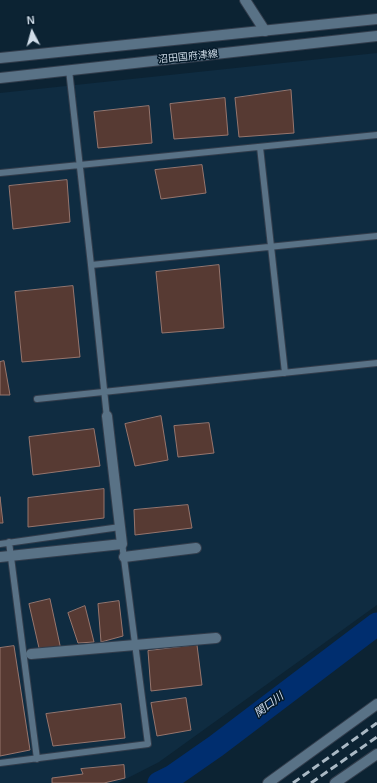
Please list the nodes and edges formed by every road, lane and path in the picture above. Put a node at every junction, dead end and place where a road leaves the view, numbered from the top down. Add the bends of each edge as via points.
1 (246, 0) edge
2 (377, 20) edge
3 (265, 31) junction
4 (377, 36) edge
5 (0, 58) edge
6 (69, 70) junction
7 (0, 78) edge
8 (377, 135) edge
9 (260, 147) junction
10 (80, 165) junction
11 (0, 173) edge
12 (377, 236) edge
13 (271, 246) junction
14 (91, 265) junction
15 (377, 363) edge
16 (285, 373) junction
17 (104, 392) junction
18 (37, 399) dead end
19 (107, 416) junction
20 (120, 527) junction
21 (9, 542) junction
22 (0, 544) edge
23 (122, 544) junction
24 (196, 548) dead end
25 (11, 556) junction
26 (0, 557) edge
27 (124, 557) junction
28 (216, 638) dead end
29 (135, 646) junction
30 (31, 654) dead end
31 (377, 704) edge
32 (377, 754) edge
33 (37, 759) junction
34 (0, 764) edge
35 (268, 783) edge
36 (335, 783) edge

1 - 3 main road
2 - 3 main road, 沼田国府津線
3 - 5 main road, 沼田国府津線
4 - 6 main road, 沼田国府津線
6 - 7 main road, 沼田国府津線
6 - 10 lane
8 - 9 lane
9 - 10 lane
9 - 13 lane
10 - 11 lane
10 - 14 lane
12 - 13 lane
13 - 14 lane
13 - 16 lane
14 - 17 lane
15 - 16 lane
16 - 17 lane
17 - 18 lane
17 - 19 lane
19 - 20 lane
19 - 23 main road
20 - 21 lane
20 - 23 lane
21 - 22 lane
21 - 25 lane
23 - 25 main road
23 - 27 lane
24 - 27 main road
25 - 26 main road
25 - 33 lane
27 - 29 lane
28 - 29 main road
29 - 30 main road
29 - 33 lane via 148,744
31 - 35 main road
32 - 36 main road
33 - 34 lane

